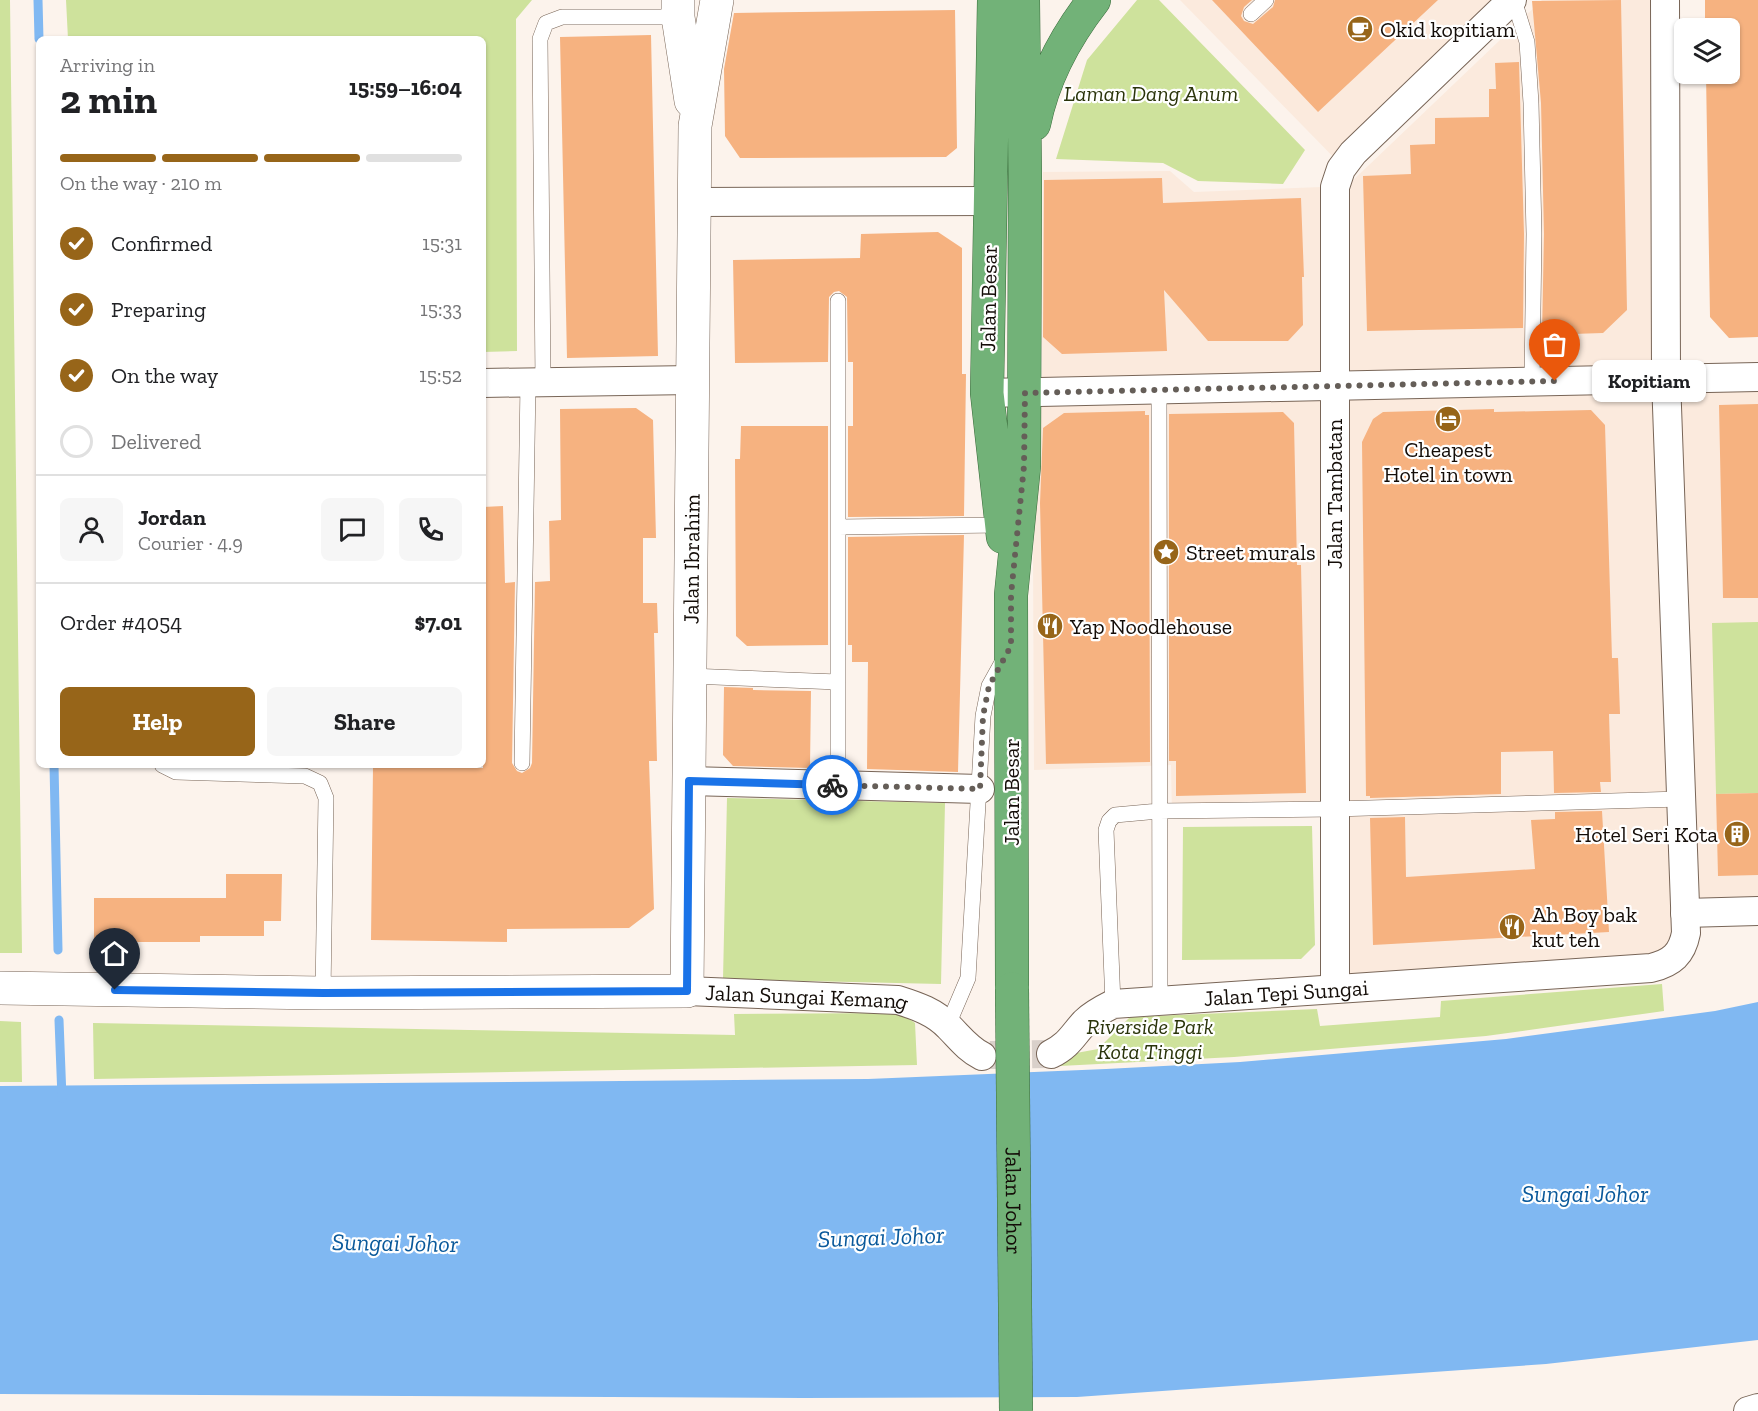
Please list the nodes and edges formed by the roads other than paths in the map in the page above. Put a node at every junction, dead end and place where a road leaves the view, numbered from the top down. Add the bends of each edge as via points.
1 (717, 0) edge
2 (994, 0) edge
3 (1023, 0) edge
4 (1094, 0) edge
5 (1266, 0) edge
6 (1513, 0) edge
7 (1665, 0) edge
8 (678, 8) edge
9 (1251, 14) dead end
10 (695, 126) junction
11 (1025, 177) junction
12 (990, 201) junction
13 (694, 202) junction
14 (838, 301) dead end
15 (1758, 377) edge
16 (1666, 379) junction
17 (693, 380) junction
18 (536, 382) junction
19 (1533, 382) junction
20 (486, 383) edge
21 (1334, 386) junction
22 (1159, 389) junction
23 (987, 393) junction
24 (1025, 393) junction
25 (1002, 525) junction
26 (838, 526) junction
27 (1011, 595) junction
28 (1011, 646) junction
29 (690, 676) junction
30 (838, 682) junction
31 (522, 763) dead end
32 (168, 768) edge
33 (689, 781) junction
34 (838, 785) junction
35 (980, 789) junction
36 (1681, 799) junction
37 (1334, 809) junction
38 (1159, 810) junction
39 (1758, 911) edge
40 (1685, 913) junction
41 (0, 988) edge
42 (1012, 989) joint
43 (1335, 989) junction
44 (687, 991) junction
45 (323, 993) junction
46 (1160, 1000) junction
47 (1113, 1004) junction
48 (948, 1025) junction
49 (1051, 1054) tunnel mouth
50 (982, 1056) tunnel mouth
51 (1758, 1408) edge
52 (1016, 1411) edge
53 (1748, 1411) edge

1 - 10 street, Jalan Ibrahim
2 - 12 highway, Jalan Besar
3 - 11 highway, Jalan Besar
4 - 11 highway via 1072,28 1039,99
5 - 9 lane
6 - 19 lane via 1527,42 1530,93
6 - 21 street, Jalan Tambatan via 1353,153 1337,177
7 - 16 street
8 - 10 street, Jalan Ibrahim
8 - 18 lane via 562,17 546,23 540,39
10 - 13 street, Jalan Ibrahim
11 - 24 highway, Jalan Besar
12 - 13 street
12 - 23 highway, Jalan Besar
13 - 17 street, Jalan Ibrahim
14 - 26 lane
15 - 16 street
16 - 19 street
16 - 36 street
17 - 18 street
17 - 29 street, Jalan Ibrahim
18 - 20 street
18 - 31 lane
19 - 21 street
21 - 22 street
21 - 37 street, Jalan Tambatan
22 - 24 street
22 - 38 lane
23 - 24 street
23 - 25 highway, Jalan Besar
24 - 27 highway, Jalan Besar via 1024,466
25 - 26 lane
25 - 27 highway, Jalan Besar
26 - 30 lane
27 - 28 highway, Jalan Besar
28 - 35 lane via 989,686 983,716
28 - 42 highway, Jalan Besar
29 - 30 lane
29 - 33 street, Jalan Ibrahim
30 - 34 lane
32 - 45 lane via 176,772 305,776 320,783 326,798
33 - 34 street
33 - 44 street, Jalan Ibrahim
34 - 35 street
35 - 48 lane via 968,978
36 - 37 lane
36 - 40 street
37 - 38 lane
37 - 43 street, Jalan Tambatan
38 - 46 lane
38 - 47 lane via 1123,813 1108,821
39 - 40 street
40 - 43 street, Jalan Tepi Sungai via 1686,933 1681,951 1673,960 1651,968
41 - 45 street, Jalan Sungai Kemang
42 - 52 highway, Jalan Johor, bridge
43 - 46 street, Jalan Tepi Sungai
44 - 45 street, Jalan Sungai Kemang
44 - 48 street, Jalan Sungai Kemang via 898,1000 924,1008
46 - 47 street, Jalan Tepi Sungai
47 - 49 street via 1096,1012 1065,1047
48 - 50 street, Jalan Sungai Kemang via 972,1051
51 - 53 street

